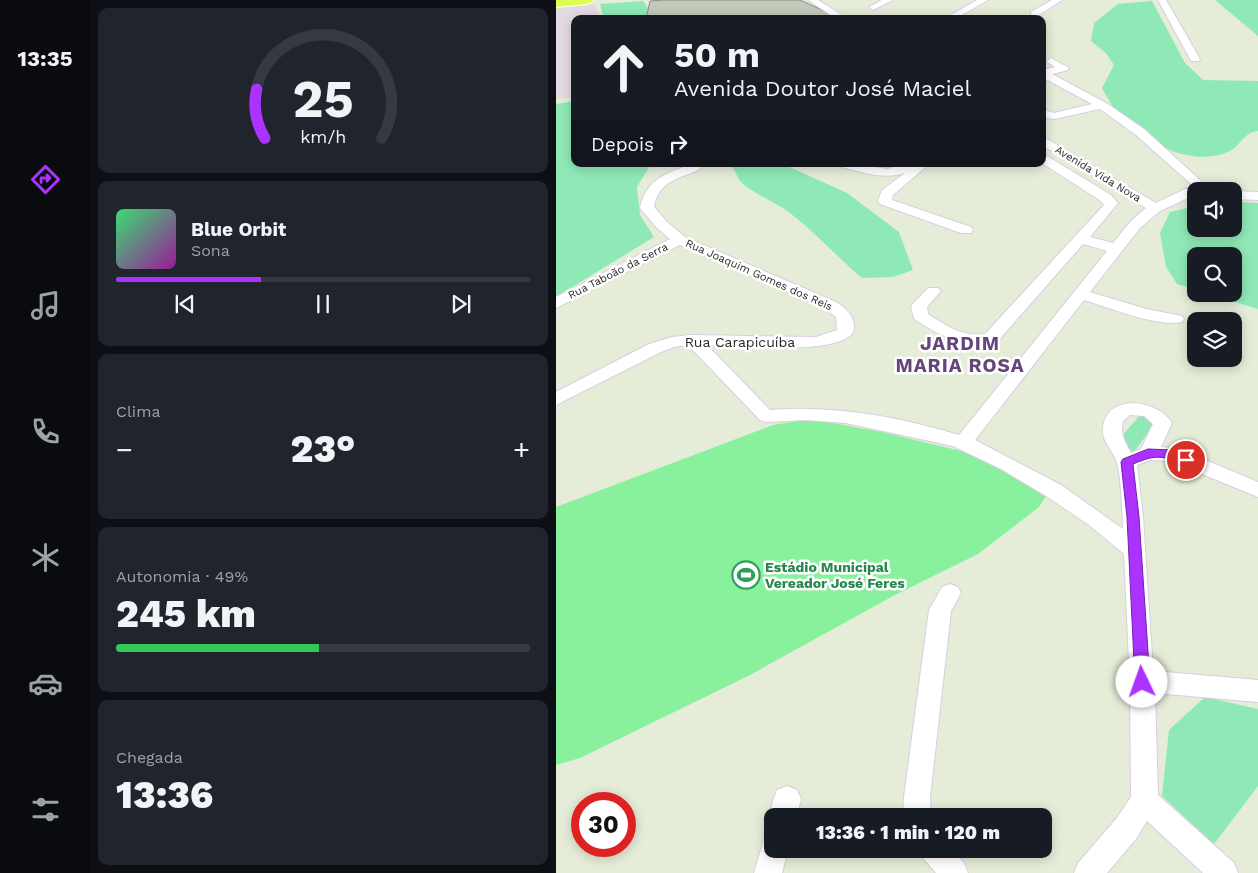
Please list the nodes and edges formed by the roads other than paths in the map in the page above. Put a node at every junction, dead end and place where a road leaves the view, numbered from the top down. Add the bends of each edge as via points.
1 (588, 0) edge
2 (812, 0) edge
3 (889, 0) edge
4 (984, 0) edge
5 (1058, 0) edge
6 (1162, 0) edge
7 (556, 3) edge
8 (873, 7) dead end
9 (1034, 14) dead end
10 (837, 15) edge
11 (956, 15) edge
12 (1195, 59) dead end
13 (1051, 61) dead end
14 (1046, 72) edge
15 (1046, 75) edge
16 (1102, 105) junction
17 (1046, 114) edge
18 (1046, 142) edge
19 (1046, 160) edge
20 (695, 167) dead end
21 (859, 167) edge
22 (906, 167) edge
23 (919, 167) edge
24 (1196, 182) edge
25 (1187, 194) edge
26 (1242, 195) edge
27 (1258, 196) edge
28 (1150, 205) junction
29 (966, 230) dead end
30 (680, 240) junction
31 (1080, 240) junction
32 (1117, 249) junction
33 (933, 291) dead end
34 (1081, 294) junction
35 (556, 303) edge
36 (1176, 319) dead end
37 (845, 332) joint
38 (692, 340) junction
39 (556, 398) edge
40 (963, 442) junction
41 (1148, 453) junction
42 (1127, 462) junction
43 (1258, 490) edge
44 (1134, 550) junction
45 (950, 594) dead end
46 (1142, 682) junction
47 (1258, 691) edge
48 (1146, 800) junction
49 (917, 808) edge
50 (772, 858) edge
51 (942, 858) edge
52 (768, 873) edge
53 (954, 873) edge
54 (1088, 873) edge
55 (1224, 873) edge

1 - 7 highway
2 - 10 street
3 - 8 street
4 - 11 street
5 - 9 street
6 - 12 street
13 - 14 street via 1064,68
15 - 16 street
16 - 17 street via 1054,116
16 - 24 street via 1140,132
18 - 28 street, Avenida Vida Nova
19 - 31 street via 1111,203
20 - 30 street, Rua Joaquim Gomes dos Reis via 659,182 648,195 647,208
21 - 22 street via 889,174
23 - 29 street via 887,193 885,201
25 - 28 street
26 - 27 street
28 - 32 street
30 - 35 street, Rua Taboão da Serra
30 - 37 street, Rua Joaquim Gomes dos Reis via 830,305 844,314
31 - 32 street
31 - 33 street via 991,338 981,341 968,339 949,333 920,316 919,306
32 - 34 street
34 - 36 street via 1143,313
34 - 40 street
37 - 38 street, Rua Carapicuíba via 816,342
38 - 39 street, Rua Carapicuíba via 655,348
38 - 40 street via 766,416 822,414 896,426
40 - 44 street via 1025,474 1111,528
41 - 42 street
41 - 42 street via 1163,423 1153,412 1129,409 1120,414 1112,428
41 - 43 street via 1172,454
42 - 44 street
44 - 46 street
45 - 49 street via 940,610
46 - 47 street
46 - 48 street
48 - 54 street
48 - 55 street
50 - 52 street
51 - 53 street

